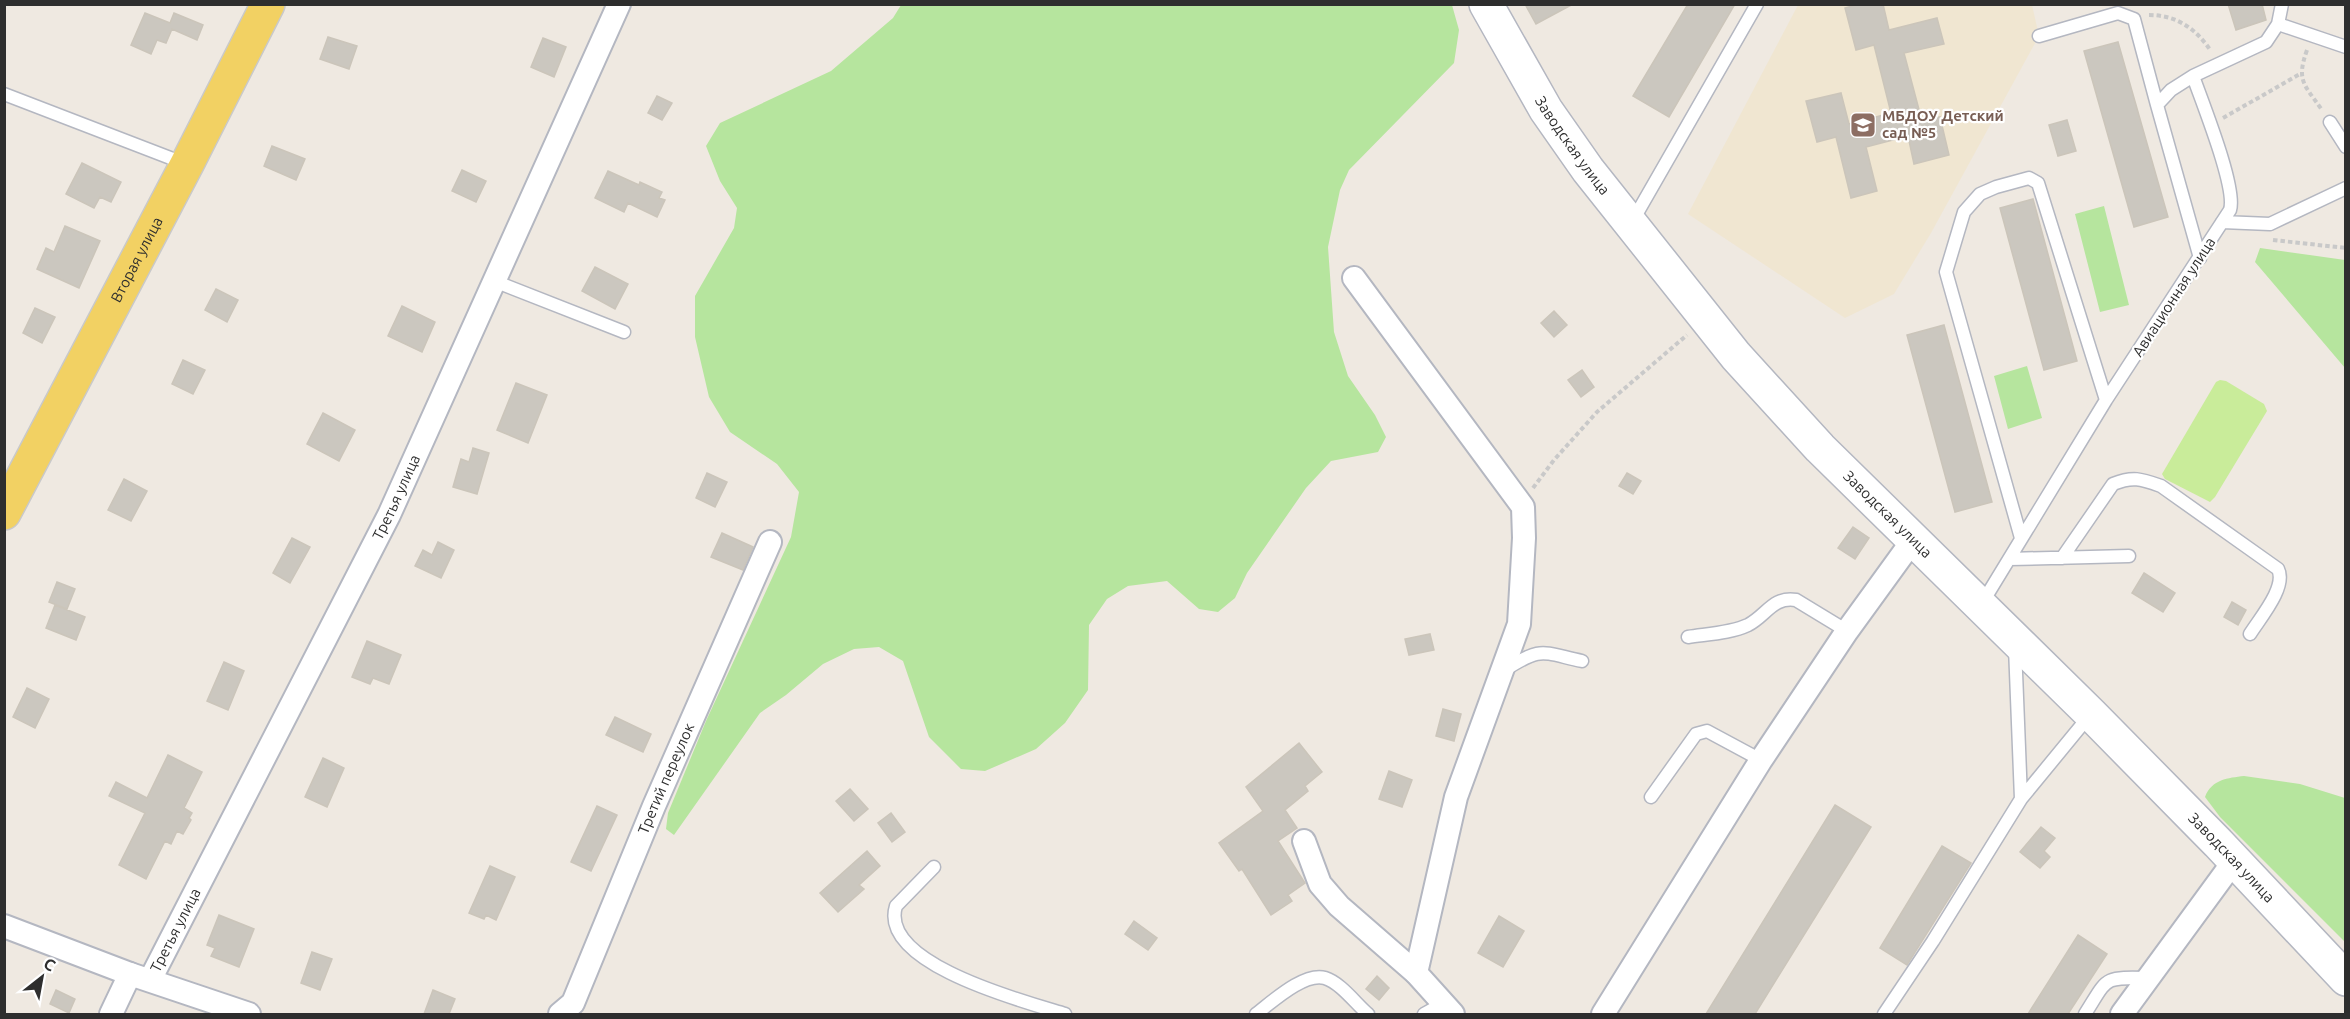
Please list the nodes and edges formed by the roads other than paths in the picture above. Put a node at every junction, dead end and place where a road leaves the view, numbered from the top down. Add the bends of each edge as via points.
1 (268, 4) edge
2 (619, 4) edge
3 (1486, 4) edge
4 (1757, 4) edge
5 (2282, 4) edge
6 (2278, 24) junction
7 (2039, 36) dead end
8 (2346, 46) edge
9 (2193, 76) junction
10 (4, 94) edge
11 (2157, 105) junction
12 (2330, 122) road end
13 (2346, 147) edge
14 (187, 164) junction
15 (2346, 188) edge
16 (2222, 222) junction
17 (1630, 224) junction
18 (2200, 258) junction
19 (1354, 278) dead end
20 (495, 281) junction
21 (624, 332) dead end
22 (2106, 400) junction
23 (9, 494) edge
24 (2020, 538) junction
25 (1913, 540) junction
26 (770, 542) dead end
27 (2129, 556) dead end
28 (2062, 558) junction
29 (2009, 559) junction
30 (1980, 606) junction
31 (1847, 631) junction
32 (2250, 634) dead end
33 (1688, 637) dead end
34 (2015, 639) junction
35 (1582, 661) dead end
36 (1502, 672) junction
37 (2091, 714) junction
38 (1761, 760) junction
39 (1651, 797) dead end
40 (2021, 799) junction
41 (1304, 841) dead end
42 (2234, 861) junction
43 (934, 867) dead end
44 (4, 926) edge
45 (1416, 973) junction
46 (140, 977) junction
47 (2147, 978) junction
48 (2346, 979) edge
49 (1440, 1011) edge
50 (111, 1014) edge
51 (249, 1014) edge
52 (560, 1014) edge
53 (1065, 1014) edge
54 (1256, 1014) edge
55 (1368, 1014) edge
56 (1603, 1014) edge
57 (1884, 1014) edge
58 (2085, 1014) edge
59 (2122, 1014) edge

1 - 14 main road, Вторая улица
2 - 20 street, Третья улица
3 - 17 street, Заводская улица via 1546,110
4 - 17 lane
5 - 6 lane
6 - 8 lane
6 - 9 lane via 2266,42
7 - 11 lane via 2118,13 2134,19
9 - 11 lane
9 - 16 lane, Авиационная улица via 2227,177 2232,204
10 - 14 lane
11 - 18 lane
12 - 13 lane
14 - 23 main road, Вторая улица
15 - 16 lane via 2270,224
16 - 18 lane, Авиационная улица
17 - 25 street, Заводская улица via 1707,320 1820,448
18 - 22 lane, Авиационная улица
19 - 36 street via 1523,507 1519,624
20 - 21 lane
20 - 46 street, Третья улица via 389,515
22 - 24 lane, Авиационная улица
22 - 24 lane via 2038,183 2029,178 1980,194 1964,212 1946,273
24 - 29 lane, Авиационная улица
25 - 30 street, Заводская улица
25 - 31 street
26 - 52 street, Третий переулок via 573,1002
27 - 28 lane
28 - 29 lane
28 - 32 lane via 2113,484 2127,478 2161,486 2282,576 2280,586
29 - 30 lane, Авиационная улица
30 - 34 street, Заводская улица
31 - 33 lane via 1787,598 1747,626
31 - 38 street
34 - 37 street, Заводская улица
34 - 40 lane
35 - 36 lane via 1544,652
36 - 45 street via 1456,797
37 - 40 lane
37 - 42 street, Заводская улица
38 - 39 lane via 1701,731
38 - 56 street
40 - 57 lane
41 - 45 street via 1320,884 1339,906
42 - 47 street
42 - 48 street, Заводская улица
43 - 53 lane via 896,906 894,914 895,923 914,951 940,969
44 - 46 street
45 - 49 street
46 - 50 street, Третья улица
46 - 51 street
47 - 58 lane via 2108,981
47 - 59 street
54 - 55 lane via 1312,978 1325,978 1339,986

